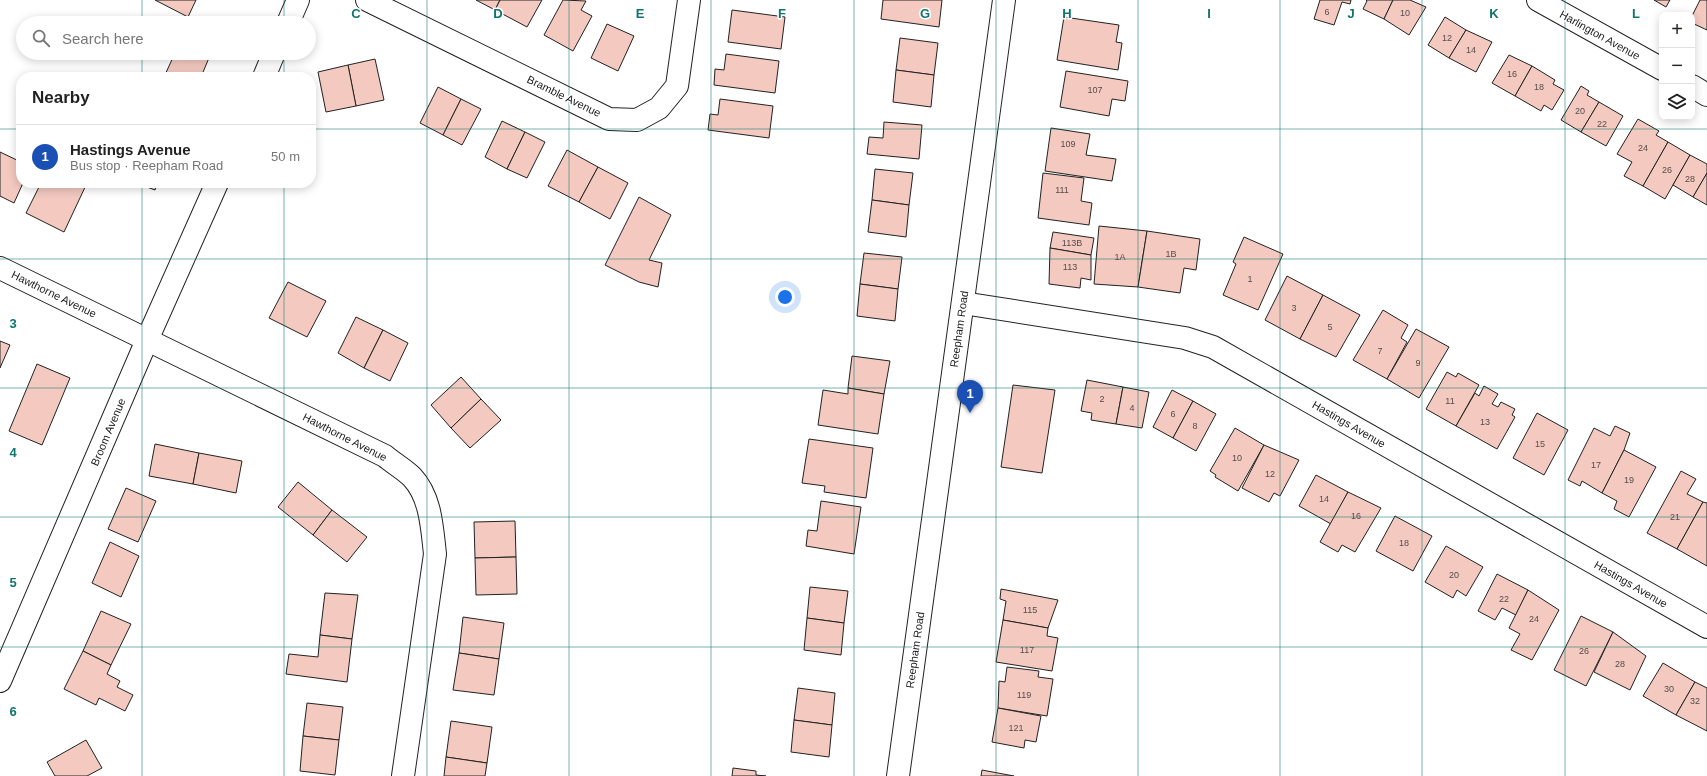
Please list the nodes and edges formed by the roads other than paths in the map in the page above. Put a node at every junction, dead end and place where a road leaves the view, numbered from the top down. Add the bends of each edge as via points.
1 (298, 0) edge
2 (367, 0) edge
3 (689, 0) edge
4 (1004, 0) edge
5 (1538, 0) edge
6 (291, 16) edge
7 (271, 60) edge
8 (1659, 68) edge
9 (266, 72) edge
10 (1695, 88) edge
11 (1707, 95) edge
12 (215, 188) edge
13 (0, 268) edge
14 (963, 303) junction
15 (147, 340) junction
16 (1707, 627) edge
17 (0, 681) edge
18 (403, 776) edge
19 (898, 776) edge

1 - 6 street
2 - 3 street, Bramble Avenue via 609,118 637,120 659,108 677,86
4 - 14 street, Reepham Road
5 - 8 street, Harlington Avenue
7 - 9 street
10 - 11 street
12 - 15 street, Broom Avenue
13 - 15 street, Hawthorne Avenue
14 - 16 street, Hastings Avenue via 1185,338 1213,347
14 - 19 street, Reepham Road
15 - 17 street, Broom Avenue
15 - 18 street, Hawthorne Avenue via 385,456 412,478 426,500 435,554

